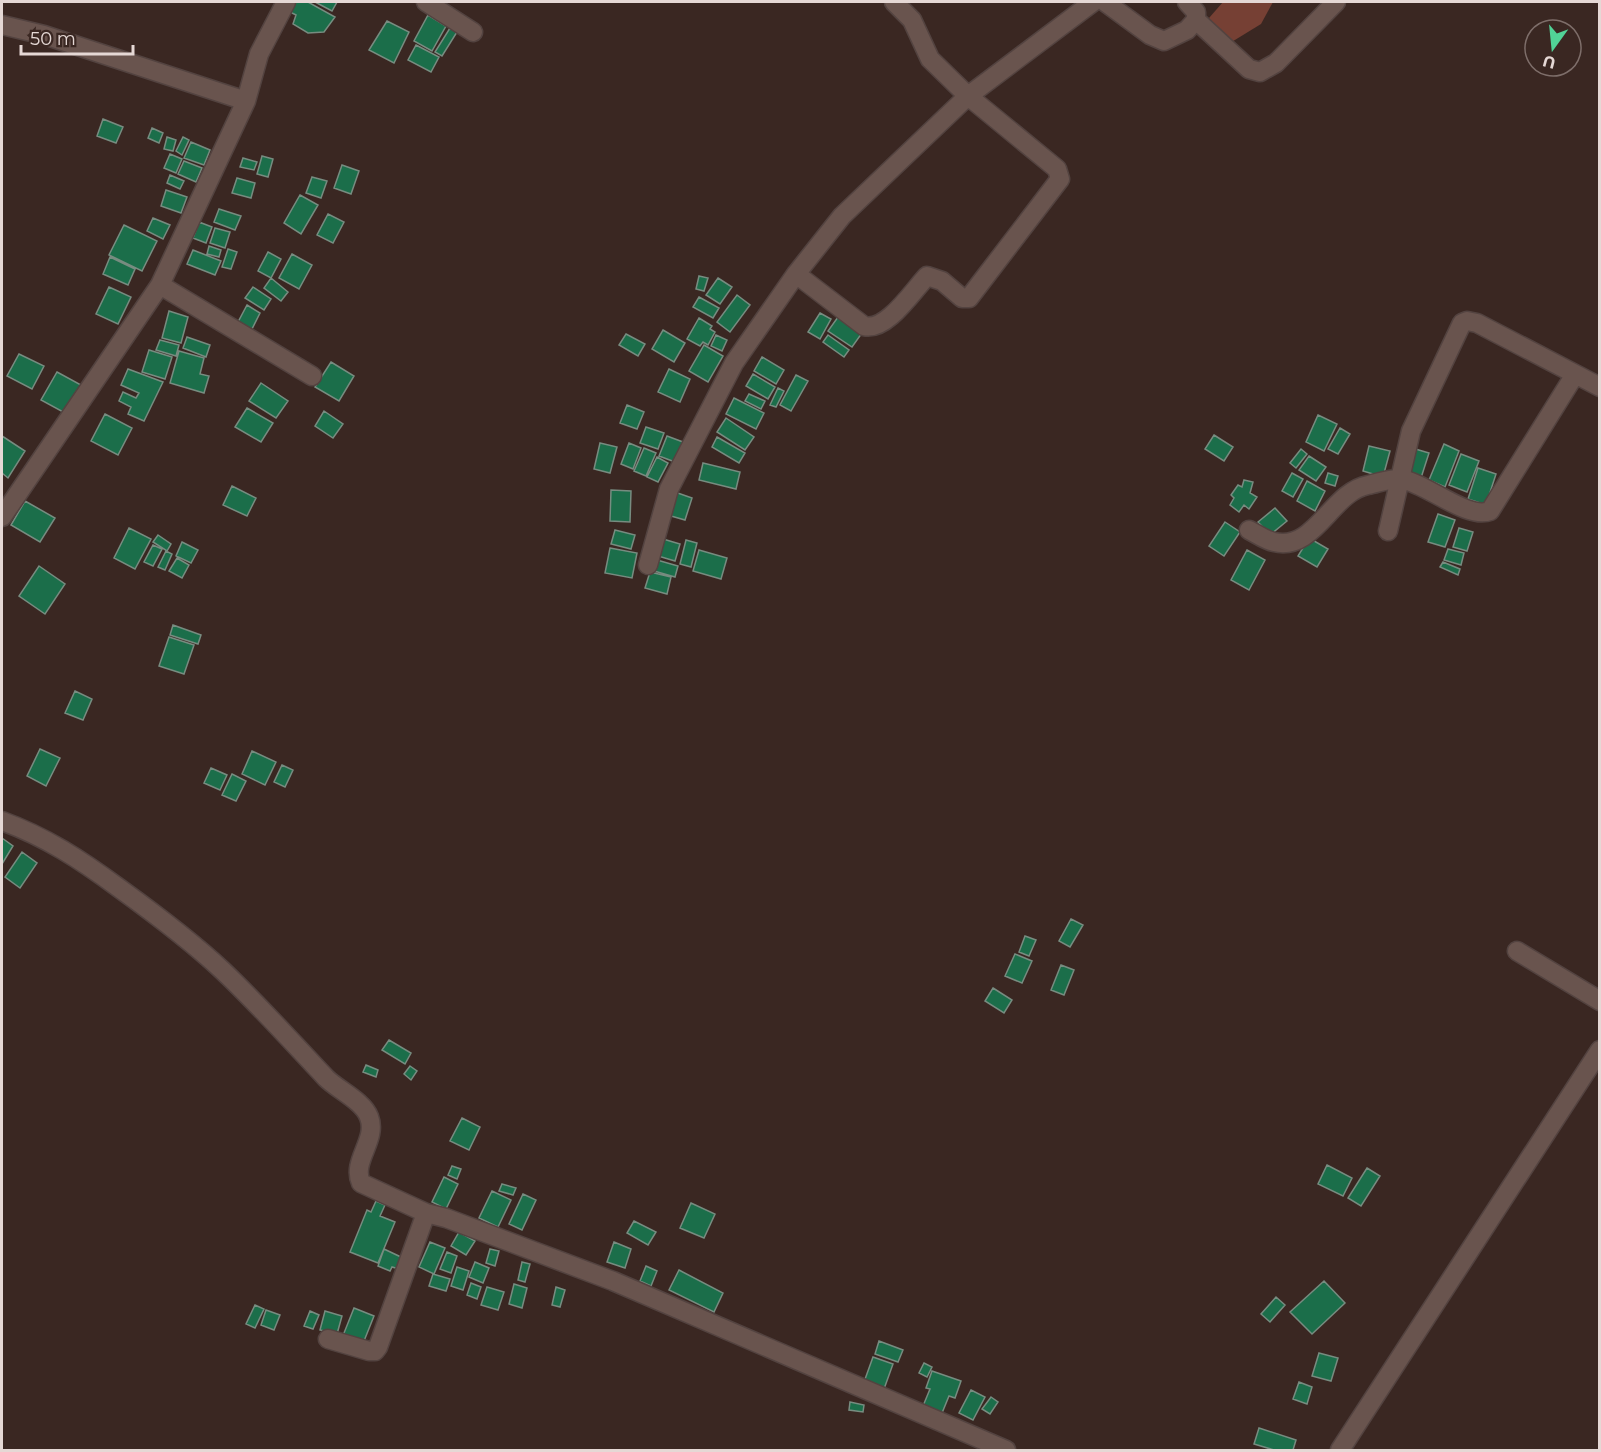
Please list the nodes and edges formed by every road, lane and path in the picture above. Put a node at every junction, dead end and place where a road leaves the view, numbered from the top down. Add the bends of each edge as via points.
1 (286, 2) edge
2 (426, 2) edge
3 (894, 2) edge
4 (1093, 2) edge
5 (1105, 2) edge
6 (1188, 2) edge
7 (1336, 2) edge
8 (1196, 20) junction
9 (2, 25) edge
10 (472, 32) dead end
11 (968, 96) junction
12 (246, 101) junction
13 (796, 274) junction
14 (160, 285) junction
15 (312, 376) dead end
16 (1574, 376) junction
17 (1599, 387) edge
18 (1400, 479) junction
19 (2, 517) edge
20 (1249, 530) dead end
21 (1388, 531) dead end
22 (648, 565) dead end
23 (2, 821) edge
24 (1517, 951) dead end
25 (1599, 1001) edge
26 (1599, 1050) edge
27 (426, 1213) junction
28 (328, 1339) dead end
29 (1006, 1450) edge
30 (1340, 1450) edge

1 - 12 street via 259,54
2 - 10 street
3 - 11 street via 912,20 926,54
4 - 11 street
5 - 8 street via 1164,41 1187,30
6 - 8 street via 1196,12
7 - 8 street via 1276,63 1260,72 1250,69
9 - 12 street
11 - 13 street via 842,216
11 - 13 street via 1060,175 969,298 962,298 942,281 927,276 882,325 871,328 864,327
12 - 14 street
13 - 22 street via 734,363 669,489
14 - 15 street
14 - 19 street
16 - 17 street
16 - 18 street via 1490,511 1475,512
16 - 18 street via 1477,323 1462,323 1411,431
18 - 20 street via 1363,486 1338,502 1310,532 1287,544 1272,542
18 - 21 street
23 - 27 street via 69,851 172,926 223,971 330,1083 369,1116 370,1137 360,1167 362,1183
24 - 25 street
26 - 30 street
27 - 28 street via 375,1351
27 - 29 street via 560,1259

